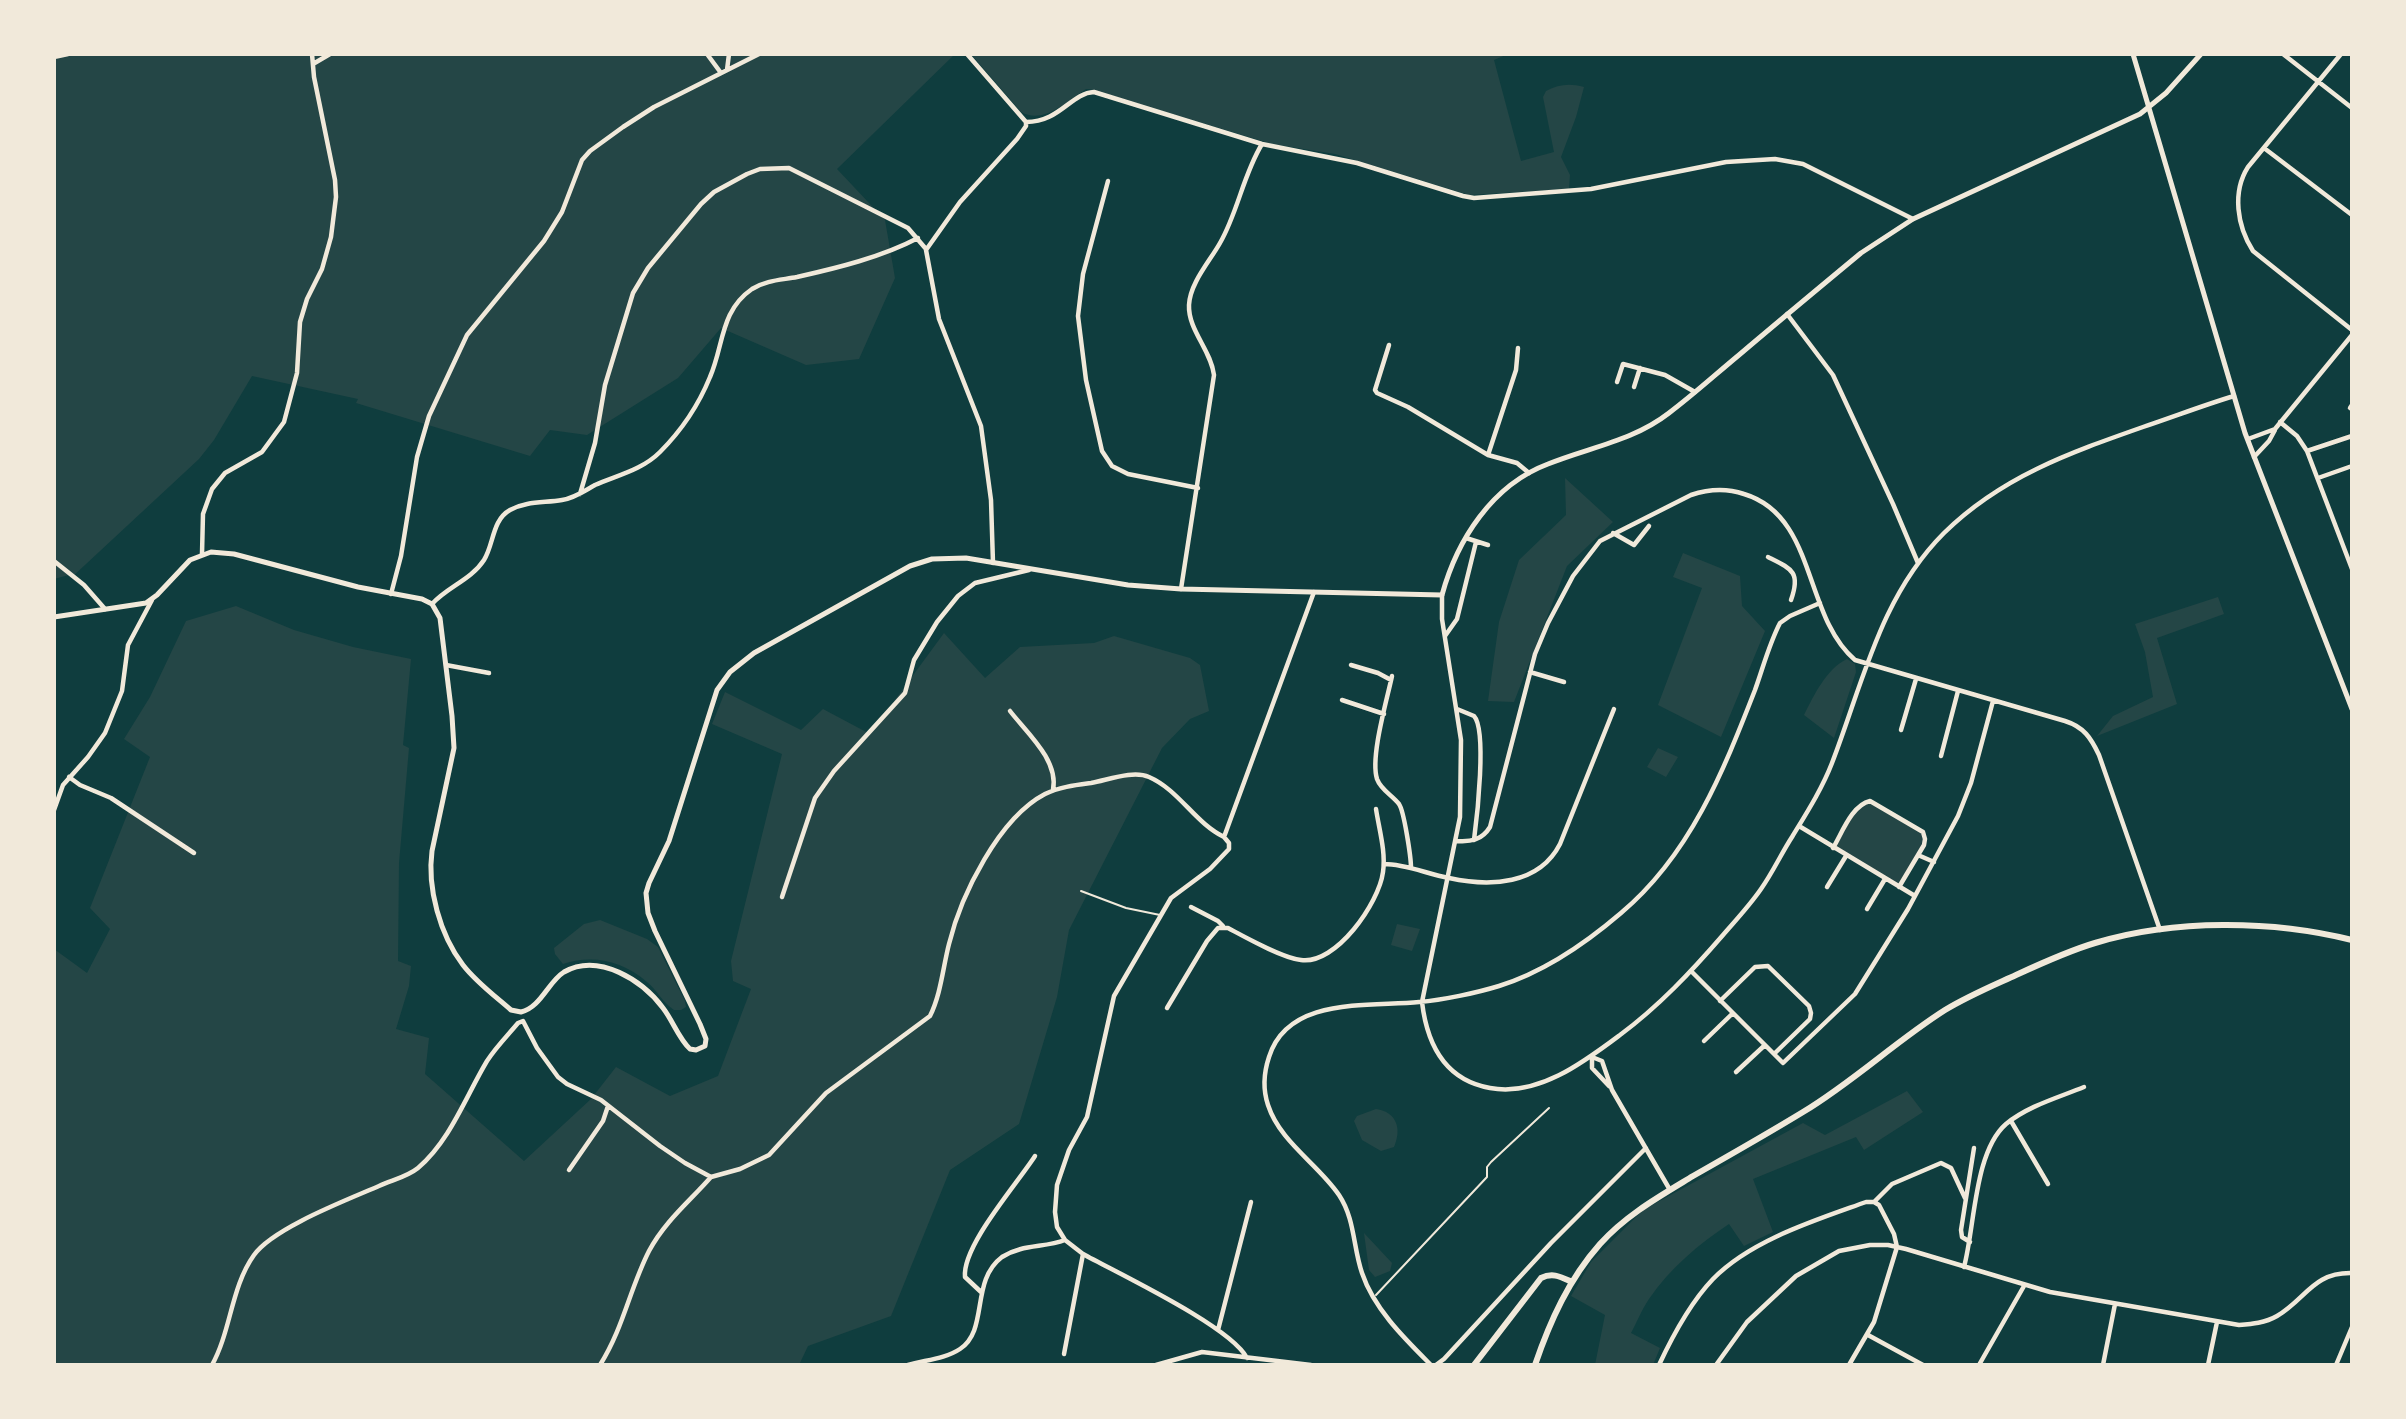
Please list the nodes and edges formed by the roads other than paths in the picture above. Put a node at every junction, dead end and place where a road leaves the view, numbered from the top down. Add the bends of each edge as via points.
1 (68, 54) edge
2 (312, 54) edge
3 (330, 54) edge
4 (707, 54) edge
5 (729, 54) edge
6 (759, 54) edge
7 (967, 54) edge
8 (2133, 54) edge
9 (2201, 54) edge
10 (2283, 54) edge
11 (2341, 54) edge
12 (54, 57) edge
13 (313, 65) junction
14 (727, 69) junction
15 (721, 73) junction
16 (2318, 82) junction
17 (2149, 108) junction
18 (2352, 108) edge
19 (1026, 122) junction
20 (1262, 144) junction
21 (2264, 148) junction
22 (1108, 181) dead end
23 (2352, 215) edge
24 (1913, 219) junction
25 (918, 238) junction
26 (926, 250) junction
27 (1787, 314) junction
28 (2352, 332) edge
29 (1389, 345) dead end
30 (1518, 348) dead end
31 (1640, 368) junction
32 (1617, 382) dead end
33 (1634, 387) dead end
34 (1695, 392) junction
35 (2234, 396) junction
36 (2280, 422) junction
37 (2275, 429) junction
38 (2352, 436) edge
39 (2248, 439) junction
40 (2307, 451) junction
41 (1488, 455) junction
42 (2254, 457) junction
43 (2352, 466) edge
44 (1529, 473) junction
45 (2318, 478) junction
46 (1198, 488) junction
47 (580, 494) junction
48 (1649, 526) dead end
49 (1612, 533) junction
50 (1466, 538) junction
51 (1476, 542) junction
52 (1488, 545) dead end
53 (202, 554) junction
54 (1768, 558) dead end
55 (54, 561) edge
56 (993, 563) junction
57 (1918, 563) junction
58 (1030, 569) junction
59 (2352, 569) edge
60 (1181, 589) junction
61 (1314, 593) junction
62 (391, 594) junction
63 (1442, 596) junction
64 (153, 599) junction
65 (1791, 600) dead end
66 (1819, 603) junction
67 (432, 604) junction
68 (105, 609) junction
69 (54, 617) edge
70 (1444, 637) junction
71 (446, 665) junction
72 (1351, 665) dead end
73 (1866, 665) junction
74 (1530, 672) junction
75 (489, 673) dead end
76 (1916, 679) junction
77 (1564, 682) dead end
78 (2352, 687) edge
79 (2344, 690) junction
80 (1958, 691) junction
81 (1342, 700) dead end
82 (1993, 701) junction
83 (1457, 709) junction
84 (1614, 709) dead end
85 (2352, 709) edge
86 (1010, 711) dead end
87 (1384, 714) junction
88 (1901, 730) dead end
89 (1941, 756) dead end
90 (69, 777) junction
91 (62, 785) junction
92 (54, 786) edge
93 (1052, 790) junction
94 (1376, 809) dead end
95 (54, 810) edge
96 (1798, 826) junction
97 (1224, 837) junction
98 (1457, 841) junction
99 (1474, 841) junction
100 (1833, 848) junction
101 (194, 853) dead end
102 (1918, 855) junction
103 (1846, 856) junction
104 (1934, 862) junction
105 (1384, 864) junction
106 (1411, 868) junction
107 (1448, 878) junction
108 (1885, 879) junction
109 (1827, 887) dead end
110 (1899, 887) junction
111 (1081, 891) dead end
112 (1915, 896) junction
113 (782, 897) dead end
114 (1191, 907) dead end
115 (1867, 909) dead end
116 (1160, 915) junction
117 (1223, 926) junction
118 (2160, 930) junction
119 (2352, 940) edge
120 (1691, 971) junction
121 (1720, 1001) junction
122 (1422, 1002) junction
123 (1167, 1008) dead end
124 (522, 1012) junction
125 (1733, 1013) junction
126 (523, 1021) junction
127 (1704, 1041) dead end
128 (1765, 1045) junction
129 (1774, 1054) junction
130 (1592, 1057) junction
131 (1736, 1072) dead end
132 (2084, 1087) dead end
133 (1612, 1090) junction
134 (608, 1106) junction
135 (1549, 1108) dead end
136 (2011, 1121) junction
137 (1646, 1148) junction
138 (1974, 1148) dead end
139 (1035, 1157) dead end
140 (569, 1170) dead end
141 (711, 1177) junction
142 (2048, 1184) dead end
143 (1670, 1190) junction
144 (1965, 1198) junction
145 (1251, 1202) dead end
146 (1874, 1202) junction
147 (1065, 1240) junction
148 (1970, 1242) junction
149 (1896, 1247) junction
150 (1083, 1254) junction
151 (1964, 1267) junction
152 (2352, 1273) edge
153 (1572, 1282) junction
154 (2024, 1286) junction
155 (981, 1292) junction
156 (1374, 1297) junction
157 (2115, 1304) junction
158 (2217, 1322) junction
159 (2352, 1327) edge
160 (1218, 1330) junction
161 (1868, 1335) junction
162 (1064, 1354) dead end
163 (1247, 1358) junction
164 (212, 1365) edge
165 (600, 1365) edge
166 (908, 1365) edge
167 (1156, 1365) edge
168 (1311, 1365) edge
169 (1433, 1365) edge
170 (1474, 1365) edge
171 (1535, 1365) edge
172 (1659, 1365) edge
173 (1716, 1365) edge
174 (1849, 1365) edge
175 (1923, 1365) edge
176 (1979, 1365) edge
177 (2103, 1365) edge
178 (2208, 1365) edge
179 (2336, 1365) edge

1 - 12 street
2 - 13 street
3 - 13 street
4 - 15 street
5 - 14 street
6 - 14 street
7 - 19 street
8 - 17 street
9 - 17 street
10 - 16 street
11 - 16 street
13 - 53 street via 335,180 329,245 300,322 297,373 284,422 262,452 225,473 212,489 203,514
14 - 15 street
15 - 62 street via 654,107 590,151 544,241 467,335 423,433
16 - 18 street
16 - 21 street
17 - 24 street
17 - 35 street
19 - 20 street via 1054,116 1094,92
19 - 26 street via 1024,131 960,202
20 - 24 street via 1357,163 1474,198 1591,189 1726,162 1775,159 1803,164
20 - 46 street via 1221,242 1190,297 1189,312 1214,375
21 - 23 street
21 - 28 street via 2243,175 2238,191 2248,244
22 - 46 street via 1083,274 1079,316 1086,380 1102,451 1112,466 1128,474
24 - 27 street via 1861,253
25 - 26 street
25 - 47 street via 882,253 750,290 728,315 711,376 669,441 642,466
25 - 47 street via 789,168 760,169 714,192 654,261 633,293 605,385
26 - 56 street via 939,319 981,426 991,500
27 - 34 street
27 - 57 street via 1833,375
28 - 36 street
29 - 41 street via 1376,382 1377,393
30 - 41 street via 1516,370
31 - 32 street via 1623,364
31 - 33 street
31 - 34 street via 1665,374
34 - 44 street via 1637,433
35 - 39 street
35 - 57 street via 2024,474 1964,514
36 - 37 street
36 - 40 street
37 - 39 street
37 - 42 street
38 - 40 street
39 - 42 street
40 - 45 street
41 - 44 street via 1517,463
42 - 79 street
43 - 45 street
44 - 50 street via 1496,498
45 - 59 street
46 - 60 street
47 - 67 street via 528,503 504,513 480,566
48 - 49 street via 1634,545
49 - 66 street via 1702,491 1750,496 1774,510 1791,531
49 - 74 street via 1591,550 1573,576 1548,623
50 - 51 street
50 - 63 street
51 - 52 street
51 - 70 street via 1457,619
53 - 62 street via 234,554
53 - 64 street via 183,566
54 - 65 street via 1793,572 1797,582
55 - 68 street
56 - 58 street
56 - 124 street via 942,558 910,566 754,653 730,672 714,698 669,841 646,893 651,921 700,1024 705,1046 690,1049 644,988 600,967 579,967 562,974 534,1006
57 - 73 street via 1885,619
58 - 60 street
58 - 113 street via 975,583 949,606 911,666 905,693 815,798
60 - 61 street
61 - 63 street
61 - 97 street
62 - 67 street
63 - 70 street
64 - 68 street
64 - 90 street via 128,645 121,691 105,733
66 - 73 street via 1839,643
66 - 122 street via 1780,623 1714,788 1672,860 1649,889 1587,940 1544,967 1499,986
67 - 71 street via 440,618
68 - 69 street
70 - 83 street
71 - 75 street
71 - 124 street via 454,748 432,851 431,884 446,935 463,965 511,1010
72 - 87 street via 1392,678
73 - 76 street
73 - 96 street via 1831,766
74 - 77 street
74 - 99 street via 1490,827
76 - 80 street
76 - 88 street
78 - 79 street
79 - 85 street
80 - 82 street
80 - 89 street
81 - 87 street
82 - 104 street via 1971,783
82 - 118 street via 2065,721 2089,735
83 - 98 street via 1462,785
83 - 99 street via 1474,716 1480,728
84 - 107 street via 1550,861 1535,873 1509,880
86 - 93 street via 1045,757 1054,780
87 - 106 street via 1376,772 1378,781 1401,806
90 - 91 street
90 - 101 street via 111,798
91 - 92 street
91 - 95 street
93 - 97 street via 1147,776
93 - 141 street via 1033,801 998,836 982,862 953,930 930,1016 826,1093 769,1155 740,1170
94 - 105 street
96 - 100 street
96 - 120 street via 1761,890
97 - 116 street via 1229,843 1225,855 1171,898
98 - 99 street
98 - 107 street
100 - 102 street via 1862,802 1870,801 1923,832
100 - 103 street
102 - 104 street
102 - 110 street
103 - 108 street
103 - 109 street
104 - 112 street
105 - 106 street
105 - 117 street via 1378,891 1364,915 1343,941 1318,958 1292,958
106 - 107 street
107 - 122 street
108 - 110 street
108 - 115 street
110 - 112 street
111 - 116 lane
112 - 129 street via 1855,994 1783,1063
114 - 117 street
116 - 147 street via 1114,996 1087,1117 1063,1163 1055,1212
117 - 123 street via 1207,942
118 - 119 main road via 2264,926
118 - 143 main road via 2055,957 1961,1001 1805,1111
120 - 121 street
120 - 130 street via 1646,1016
121 - 125 street
121 - 129 street via 1760,965 1768,967 1809,1006 1810,1019
122 - 130 street via 1436,1052 1451,1071 1474,1084 1499,1090 1525,1088
122 - 156 street via 1310,1014 1285,1031 1267,1063 1265,1089 1272,1115 1342,1199 1363,1276
124 - 126 street
125 - 127 street
125 - 128 street
126 - 134 street via 558,1077
126 - 164 street via 489,1059 436,1149 418,1168 297,1224 256,1252 244,1273
128 - 129 street
128 - 131 street
130 - 133 street via 1592,1068
130 - 133 street via 1602,1061
132 - 136 street
133 - 137 street
134 - 140 street via 603,1121
134 - 141 street
135 - 156 lane via 1491,1162 1487,1177
136 - 142 street
136 - 148 street via 1987,1151
137 - 143 street
137 - 169 street via 1444,1359
138 - 144 street
139 - 155 street via 984,1229 967,1262 965,1277
141 - 165 street via 672,1217 650,1249 619,1330
143 - 153 main road via 1613,1231
144 - 146 street via 1957,1176 1941,1163 1892,1184
144 - 148 street via 1961,1234
145 - 160 street
146 - 149 street via 1894,1234
146 - 172 street via 1798,1227 1728,1266 1702,1291
147 - 150 street
147 - 155 street via 1004,1256 988,1272
148 - 151 street
149 - 151 street
149 - 161 street
149 - 173 street via 1851,1248 1804,1270 1754,1313
150 - 160 street
150 - 162 street
151 - 154 street
152 - 158 street via 2323,1278 2270,1320 2239,1325
153 - 170 main road via 1548,1274 1541,1278
153 - 171 main road
154 - 157 street
154 - 176 street
155 - 166 street via 974,1330 965,1346
156 - 169 street via 1395,1327
157 - 158 street
157 - 177 street
158 - 178 street
159 - 179 street
160 - 163 street
161 - 174 street
161 - 175 street
163 - 167 street via 1202,1352
163 - 168 street

